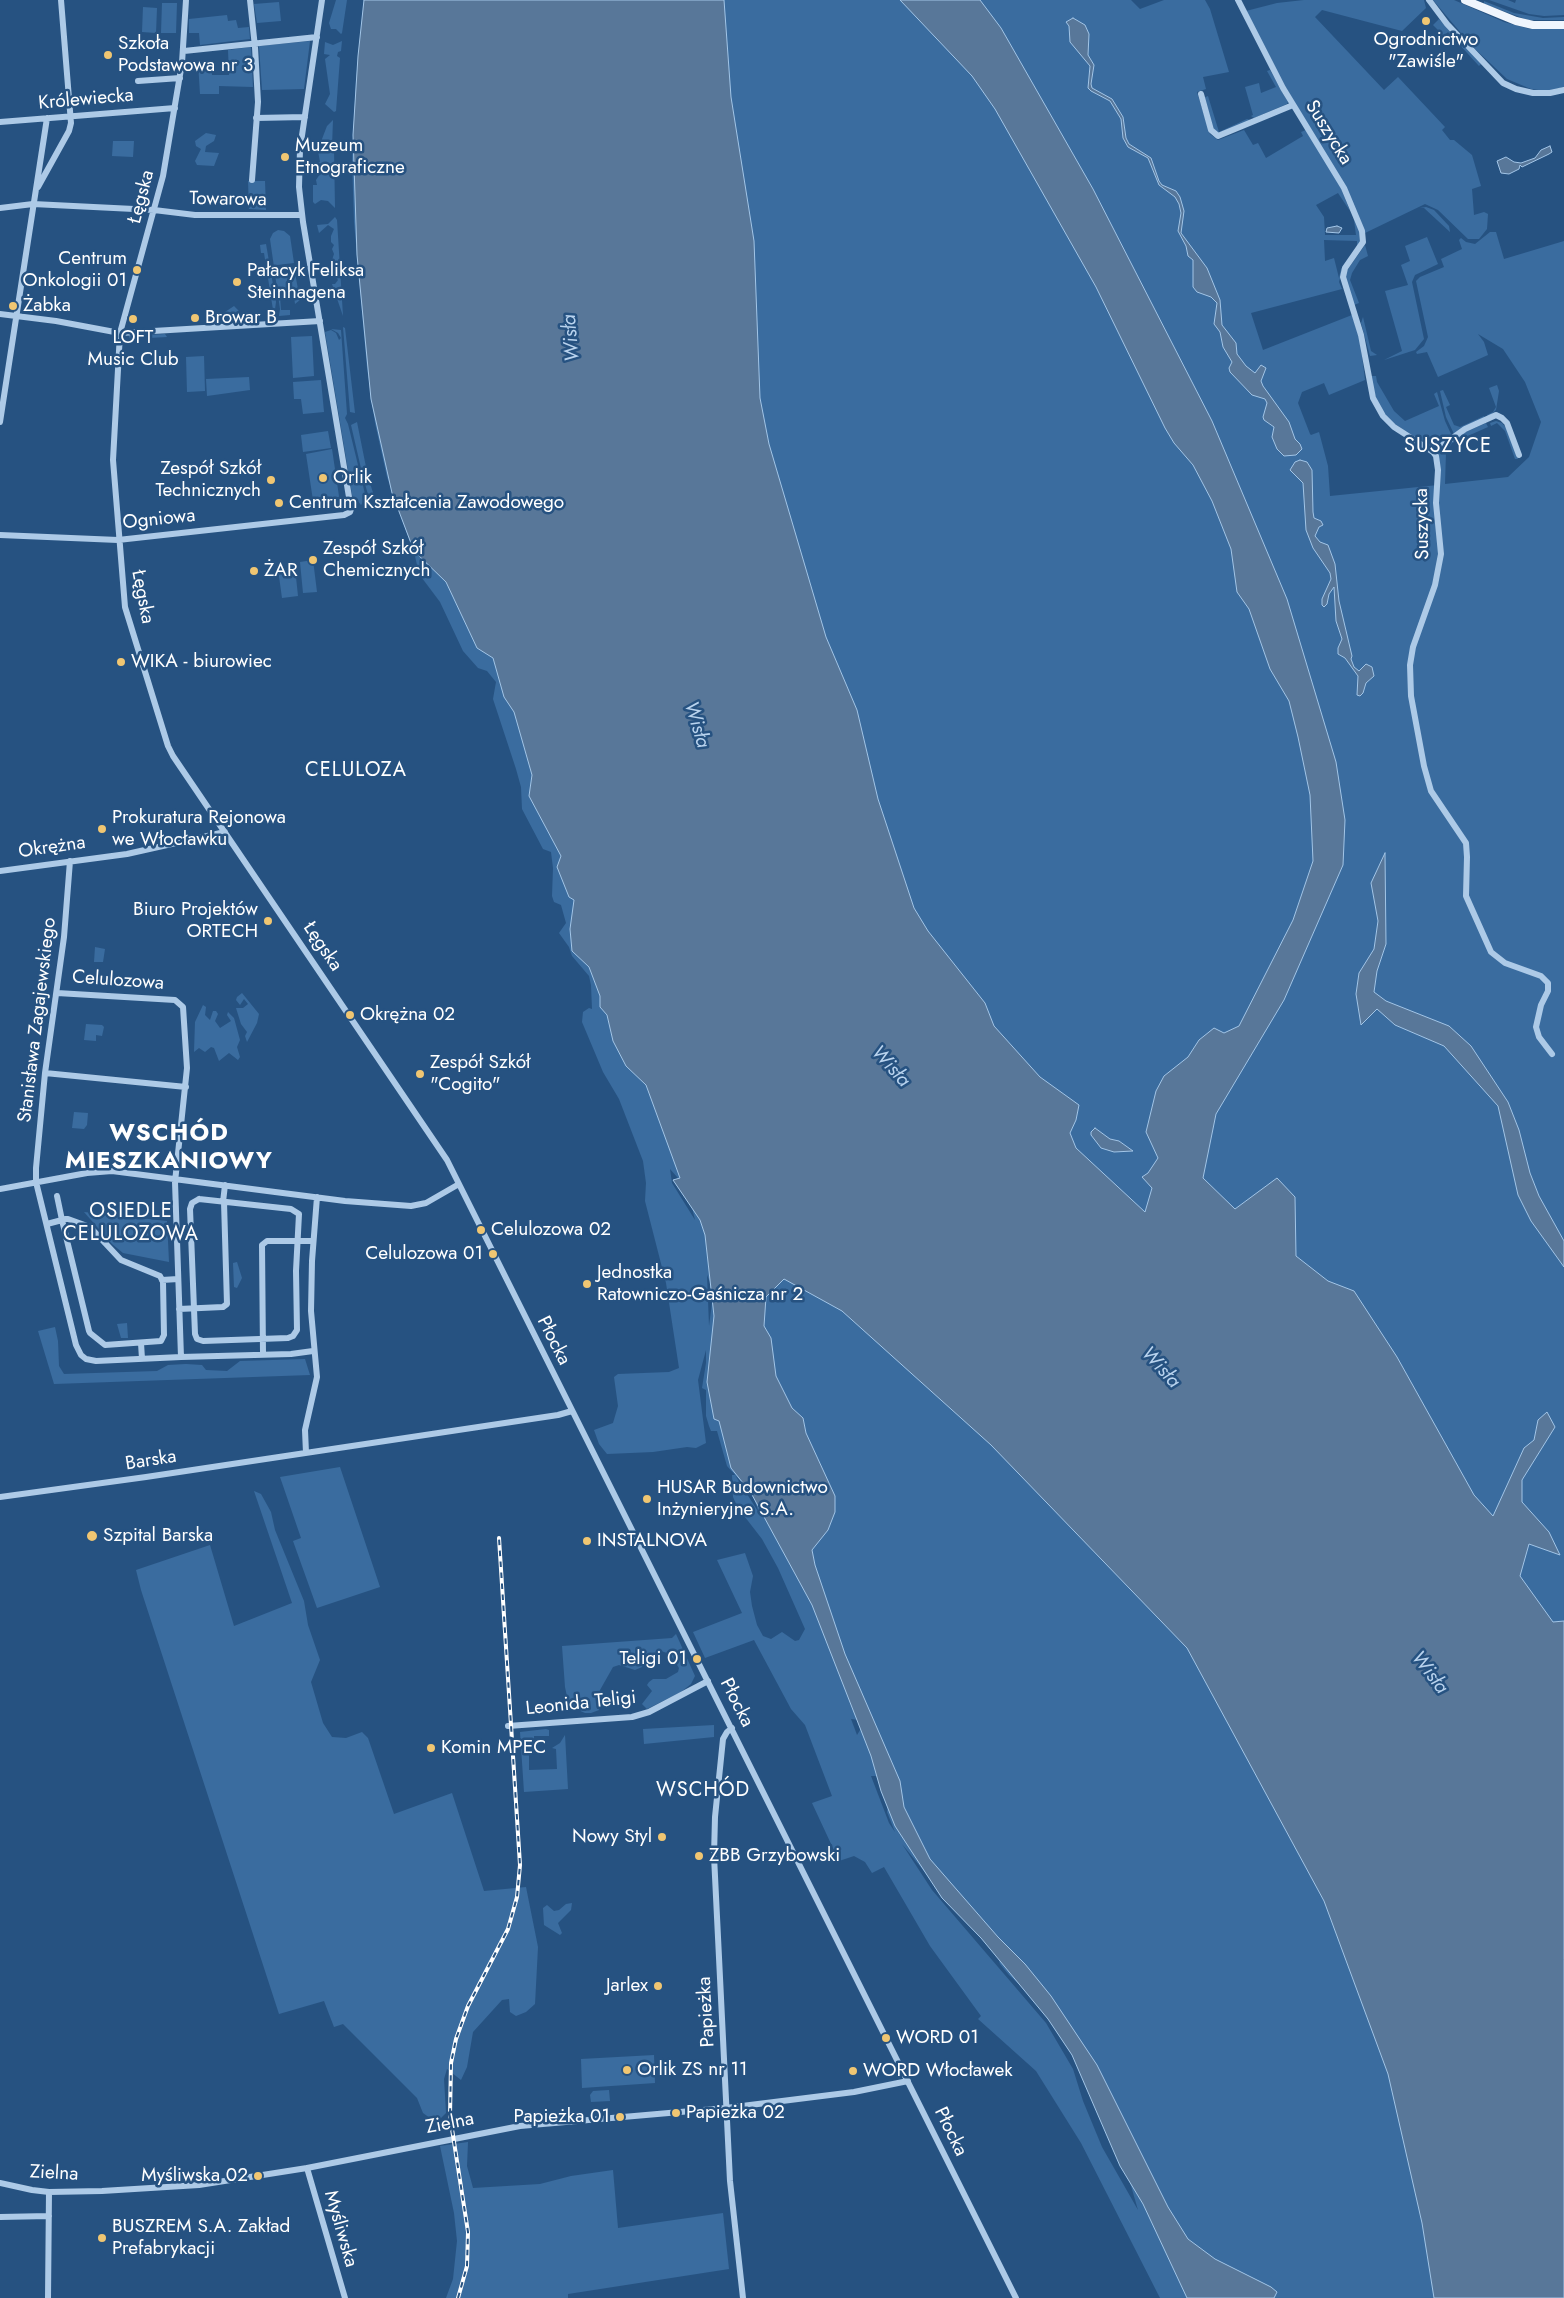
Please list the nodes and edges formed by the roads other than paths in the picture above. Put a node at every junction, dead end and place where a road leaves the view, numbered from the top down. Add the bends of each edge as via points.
1 (61, 0) edge
2 (186, 0) edge
3 (250, 0) edge
4 (322, 0) edge
5 (1238, 0) edge
6 (1428, 0) edge
7 (1465, 0) edge
8 (1564, 25) edge
9 (317, 37) junction
10 (254, 43) junction
11 (184, 51) junction
12 (180, 78) junction
13 (138, 81) dead end
14 (1564, 90) edge
15 (1201, 94) dead end
16 (1292, 105) junction
17 (175, 108) junction
18 (72, 116) junction
19 (305, 117) junction
20 (47, 118) junction
21 (256, 118) junction
22 (0, 122) edge
23 (252, 180) dead end
24 (35, 194) junction
25 (33, 204) junction
26 (0, 208) edge
27 (154, 210) junction
28 (302, 215) junction
29 (0, 314) edge
30 (16, 316) junction
31 (320, 321) junction
32 (120, 333) junction
33 (3, 387) edge
34 (0, 422) edge
35 (1433, 452) junction
36 (1519, 455) dead end
37 (0, 535) edge
38 (118, 540) junction
39 (225, 832) junction
40 (70, 861) junction
41 (0, 871) edge
42 (57, 992) junction
43 (1552, 1054) dead end
44 (45, 1073) junction
45 (186, 1087) junction
46 (424, 1124) joint
47 (175, 1178) junction
48 (36, 1182) junction
49 (459, 1184) junction
50 (225, 1185) junction
51 (0, 1188) edge
52 (57, 1196) dead end
53 (317, 1197) junction
54 (224, 1202) junction
55 (62, 1220) junction
56 (47, 1224) junction
57 (298, 1241) junction
58 (313, 1241) junction
59 (178, 1279) junction
60 (162, 1280) junction
61 (179, 1309) junction
62 (194, 1309) junction
63 (262, 1339) junction
64 (141, 1344) junction
65 (313, 1351) junction
66 (263, 1354) junction
67 (181, 1357) junction
68 (142, 1359) junction
69 (572, 1411) junction
70 (306, 1453) junction
71 (0, 1497) edge
72 (708, 1681) junction
73 (508, 1726) dead end
74 (732, 1728) junction
75 (908, 2080) junction
76 (726, 2108) junction
77 (307, 2168) junction
78 (0, 2183) edge
79 (49, 2192) junction
80 (49, 2216) junction
81 (0, 2217) edge
82 (48, 2298) edge
83 (345, 2298) edge
84 (743, 2298) edge
85 (1016, 2298) edge

1 - 18 street
2 - 11 street, Łęgska
3 - 10 street
4 - 9 street
5 - 16 street, Suszycka
6 - 14 street via 1494,74 1509,86 1543,94
7 - 8 main road via 1516,22
9 - 10 street
9 - 19 street
10 - 11 street
10 - 21 street
11 - 12 street, Łęgska
12 - 13 street
12 - 17 street, Łęgska
15 - 16 street via 1211,130 1218,136
16 - 35 street, Suszycka via 1344,188 1364,237 1345,268 1343,278 1361,334 1373,398 1394,427
17 - 18 street, Królewiecka
17 - 27 street, Łęgska
18 - 20 street, Królewiecka
18 - 24 street via 69,132
19 - 21 street
19 - 28 street via 299,165
20 - 22 street, Królewiecka
20 - 24 street
21 - 23 street
24 - 25 street
25 - 26 street, Towarowa
25 - 27 street, Towarowa
25 - 30 street
27 - 28 street, Towarowa via 195,215
27 - 32 street, Łęgska
28 - 31 street
29 - 30 street
30 - 32 street
30 - 33 street
31 - 32 street
31 - 38 street, Ogniowa via 350,512
32 - 38 street, Łęgska via 113,460
33 - 34 street
35 - 36 street via 1465,429 1496,415 1507,423
35 - 43 street, Suszycka via 1437,462 1436,503 1442,554 1410,665 1411,696 1424,766 1431,791 1466,843 1466,896 1492,952 1505,963 1540,976 1548,983 1536,1027 1539,1037
37 - 38 street, Ogniowa
38 - 39 street, Łęgska via 125,607 168,746
39 - 40 street, Okrężna via 139,851
39 - 46 street, Łęgska
40 - 41 street, Okrężna
40 - 42 street, Stanisława Zagajewskiego
42 - 44 street, Stanisława Zagajewskiego
42 - 45 street, Celulozowa via 178,1001 182,1007 187,1054
44 - 45 street
44 - 48 street, Stanisława Zagajewskiego
45 - 47 street, Celulozowa
46 - 49 street, Płocka
47 - 48 street via 103,1171
47 - 50 street
47 - 59 street, Celulozowa
48 - 51 street
48 - 56 street
49 - 53 street via 426,1203 411,1206
49 - 69 street, Płocka
50 - 53 street
50 - 54 street
52 - 55 street
53 - 58 street
54 - 57 street via 295,1210 300,1217
54 - 62 street via 227,1304
54 - 62 street via 199,1199 190,1207
55 - 56 street
55 - 60 street via 70,1219 92,1228 121,1260 158,1275
55 - 64 street via 90,1334 104,1344
56 - 68 street via 79,1352 91,1360
57 - 58 street
57 - 63 street via 296,1332 288,1338
57 - 63 street via 267,1240 262,1246
58 - 65 street
59 - 60 street
59 - 61 street, Celulozowa
60 - 64 street via 164,1338 158,1343
61 - 62 street
61 - 67 street, Celulozowa
62 - 63 street via 195,1334 199,1340
63 - 66 street
64 - 68 street
65 - 66 street
65 - 70 street via 317,1376 305,1430
66 - 67 street
67 - 68 street
69 - 70 street, Barska
69 - 72 street, Płocka
70 - 71 street, Barska
72 - 73 street, Leonida Teligi via 649,1712 632,1717
72 - 74 street, Płocka
74 - 75 street, Płocka
74 - 76 street, Papieżka via 723,1739 714,1842
75 - 76 street, Zielna via 863,2090
75 - 85 street, Płocka
76 - 77 street, Zielna via 520,2126
76 - 84 street, Papieżka
77 - 79 street, Zielna via 181,2186
77 - 83 street, Myśliwska
78 - 79 street, Zielna
79 - 80 street
80 - 81 street
80 - 82 street

